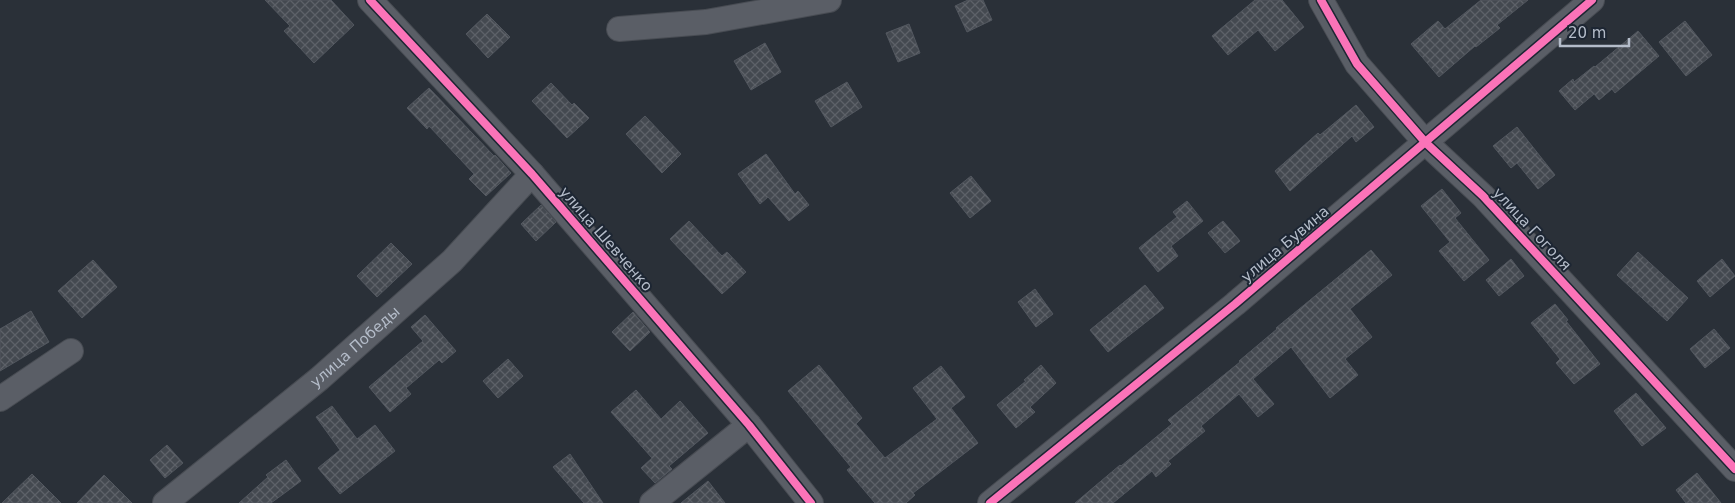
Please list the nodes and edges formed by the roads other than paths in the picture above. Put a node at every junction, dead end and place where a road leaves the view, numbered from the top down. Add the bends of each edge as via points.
1 (370, 0) edge
2 (829, 0) edge
3 (1321, 0) edge
4 (1592, 0) edge
5 (619, 29) dead end
6 (1426, 143) junction
7 (532, 174) junction
8 (70, 351) dead end
9 (0, 399) edge
10 (749, 425) junction
11 (1735, 469) edge
12 (165, 503) edge
13 (652, 503) edge
14 (811, 503) edge
15 (990, 503) edge

1 - 7 street, улица Шевченко
2 - 5 street via 706,22
3 - 6 street, улица Гоголя via 1357,64
4 - 6 street, улица Бувина
6 - 11 street, улица Гоголя via 1483,196
6 - 15 street, улица Бувина via 1235,304
7 - 10 street, улица Шевченко
7 - 12 street, улица Победы via 445,268 319,379
8 - 9 street
10 - 13 street
10 - 14 street, улица Шевченко

